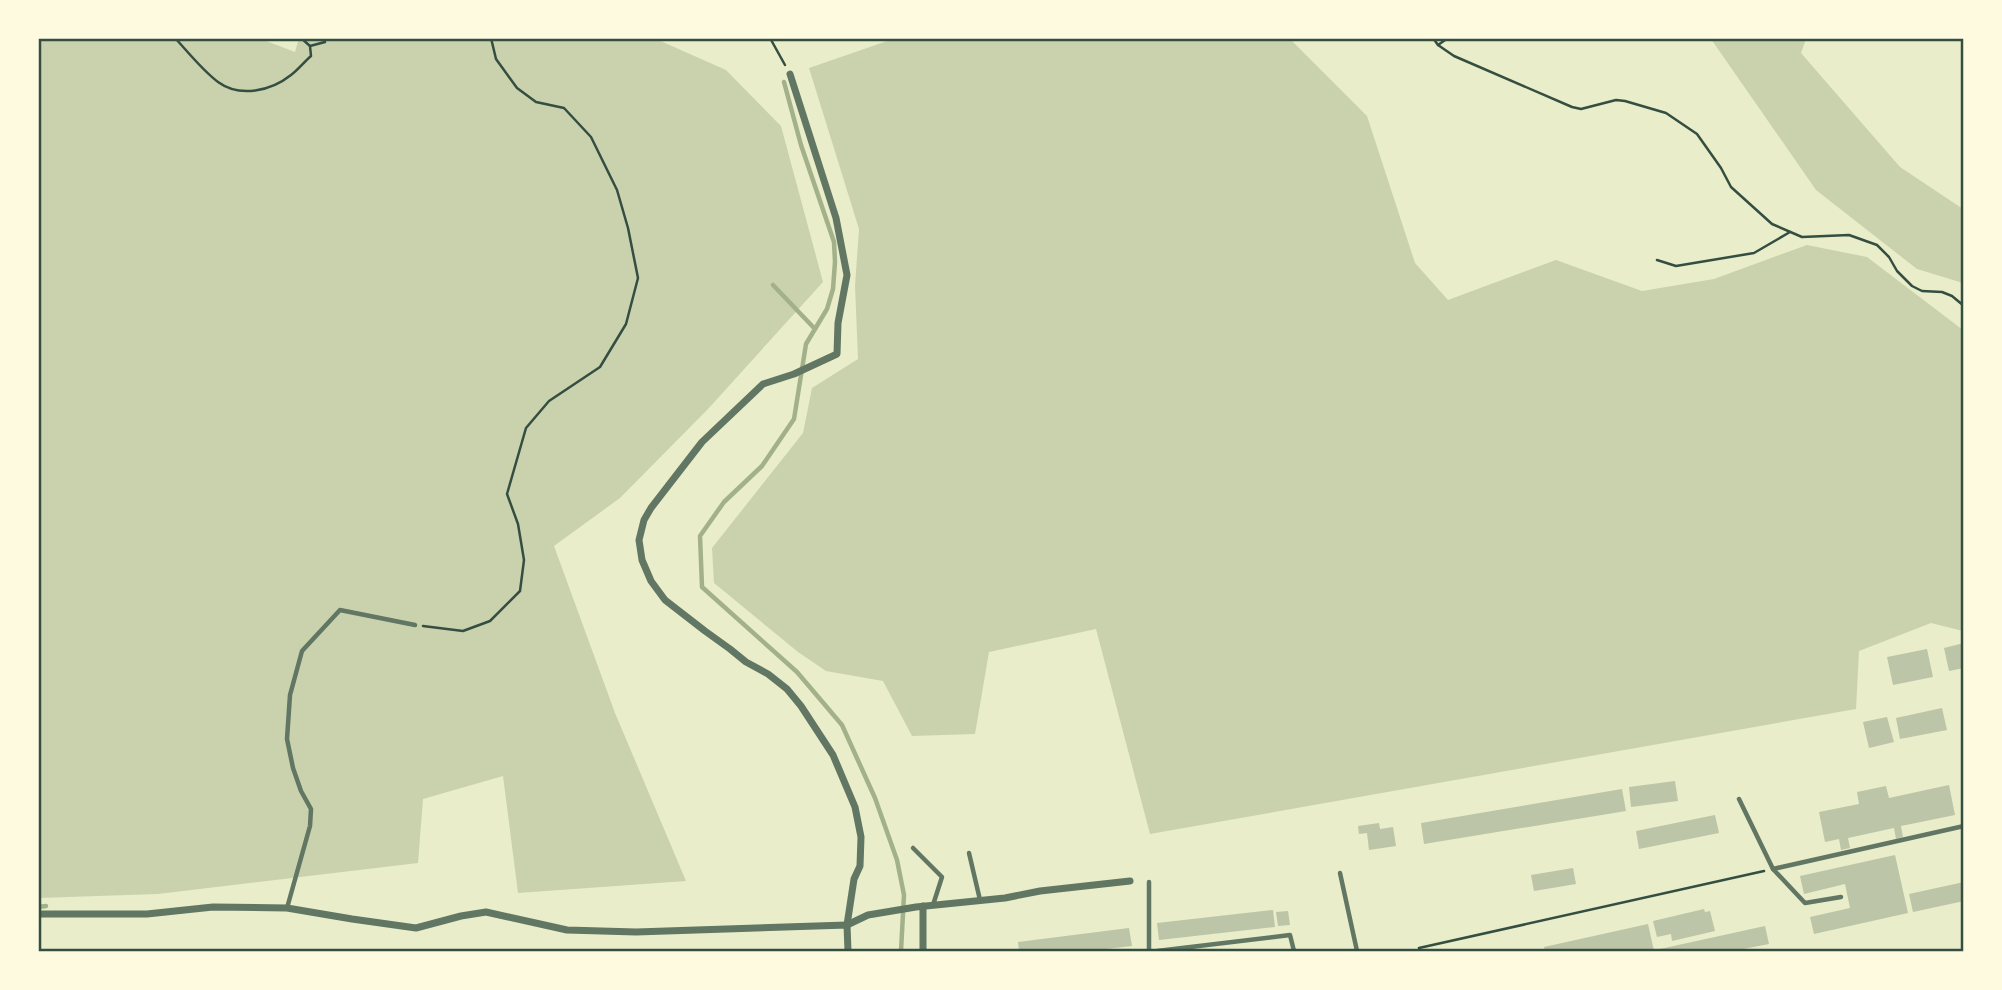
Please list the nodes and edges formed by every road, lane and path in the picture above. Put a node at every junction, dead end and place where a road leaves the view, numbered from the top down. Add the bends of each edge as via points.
1 (175, 38) edge
2 (301, 38) edge
3 (491, 38) edge
4 (770, 38) edge
5 (1433, 38) edge
6 (1448, 38) edge
7 (325, 43) dead end
8 (1438, 45) junction
9 (310, 46) junction
10 (790, 74) joint
11 (1790, 232) junction
12 (1657, 260) dead end
13 (1964, 306) edge
14 (415, 625) joint
15 (1739, 799) dead end
16 (1964, 826) edge
17 (914, 848) dead end
18 (969, 853) dead end
19 (1773, 869) junction
20 (1340, 873) dead end
21 (1130, 881) dead end
22 (1149, 882) dead end
23 (1841, 897) dead end
24 (980, 901) junction
25 (932, 905) junction
26 (920, 907) junction
27 (287, 908) junction
28 (38, 914) edge
29 (848, 925) junction
30 (848, 951) edge
31 (923, 951) edge
32 (1149, 951) edge
33 (1157, 951) edge
34 (1294, 951) edge
35 (1357, 951) edge
36 (1420, 951) edge

1 - 9 path via 220,83 236,91 254,91 290,76 311,56
2 - 9 path
3 - 14 path via 496,59 517,88 536,102 564,108 591,137 617,190 638,278 626,324 600,367 549,401 526,428 507,494 524,560 520,592 490,621 463,631
4 - 10 path
5 - 8 path
6 - 8 path
7 - 9 path
8 - 11 path via 1572,107 1616,100 1666,113 1697,134 1746,203
10 - 29 street via 836,218 846,275 837,354 763,384 738,406 702,442 651,508 639,540 651,581 665,600 787,689 833,755 855,807 861,837
11 - 12 path via 1754,253 1676,266
11 - 13 path via 1802,237 1849,235 1877,245 1912,286 1942,292
14 - 27 lane via 340,610 302,651 290,695 287,739 293,768 311,809
15 - 19 lane
16 - 19 lane
17 - 25 lane via 943,877
18 - 24 lane
19 - 23 lane via 1805,903
19 - 36 path
20 - 35 lane
21 - 24 street
22 - 32 lane
24 - 25 street
25 - 26 street
26 - 29 street via 868,915
26 - 31 street
27 - 28 street
27 - 29 street via 416,928 486,912 567,930
29 - 30 street
33 - 34 lane via 1290,935

